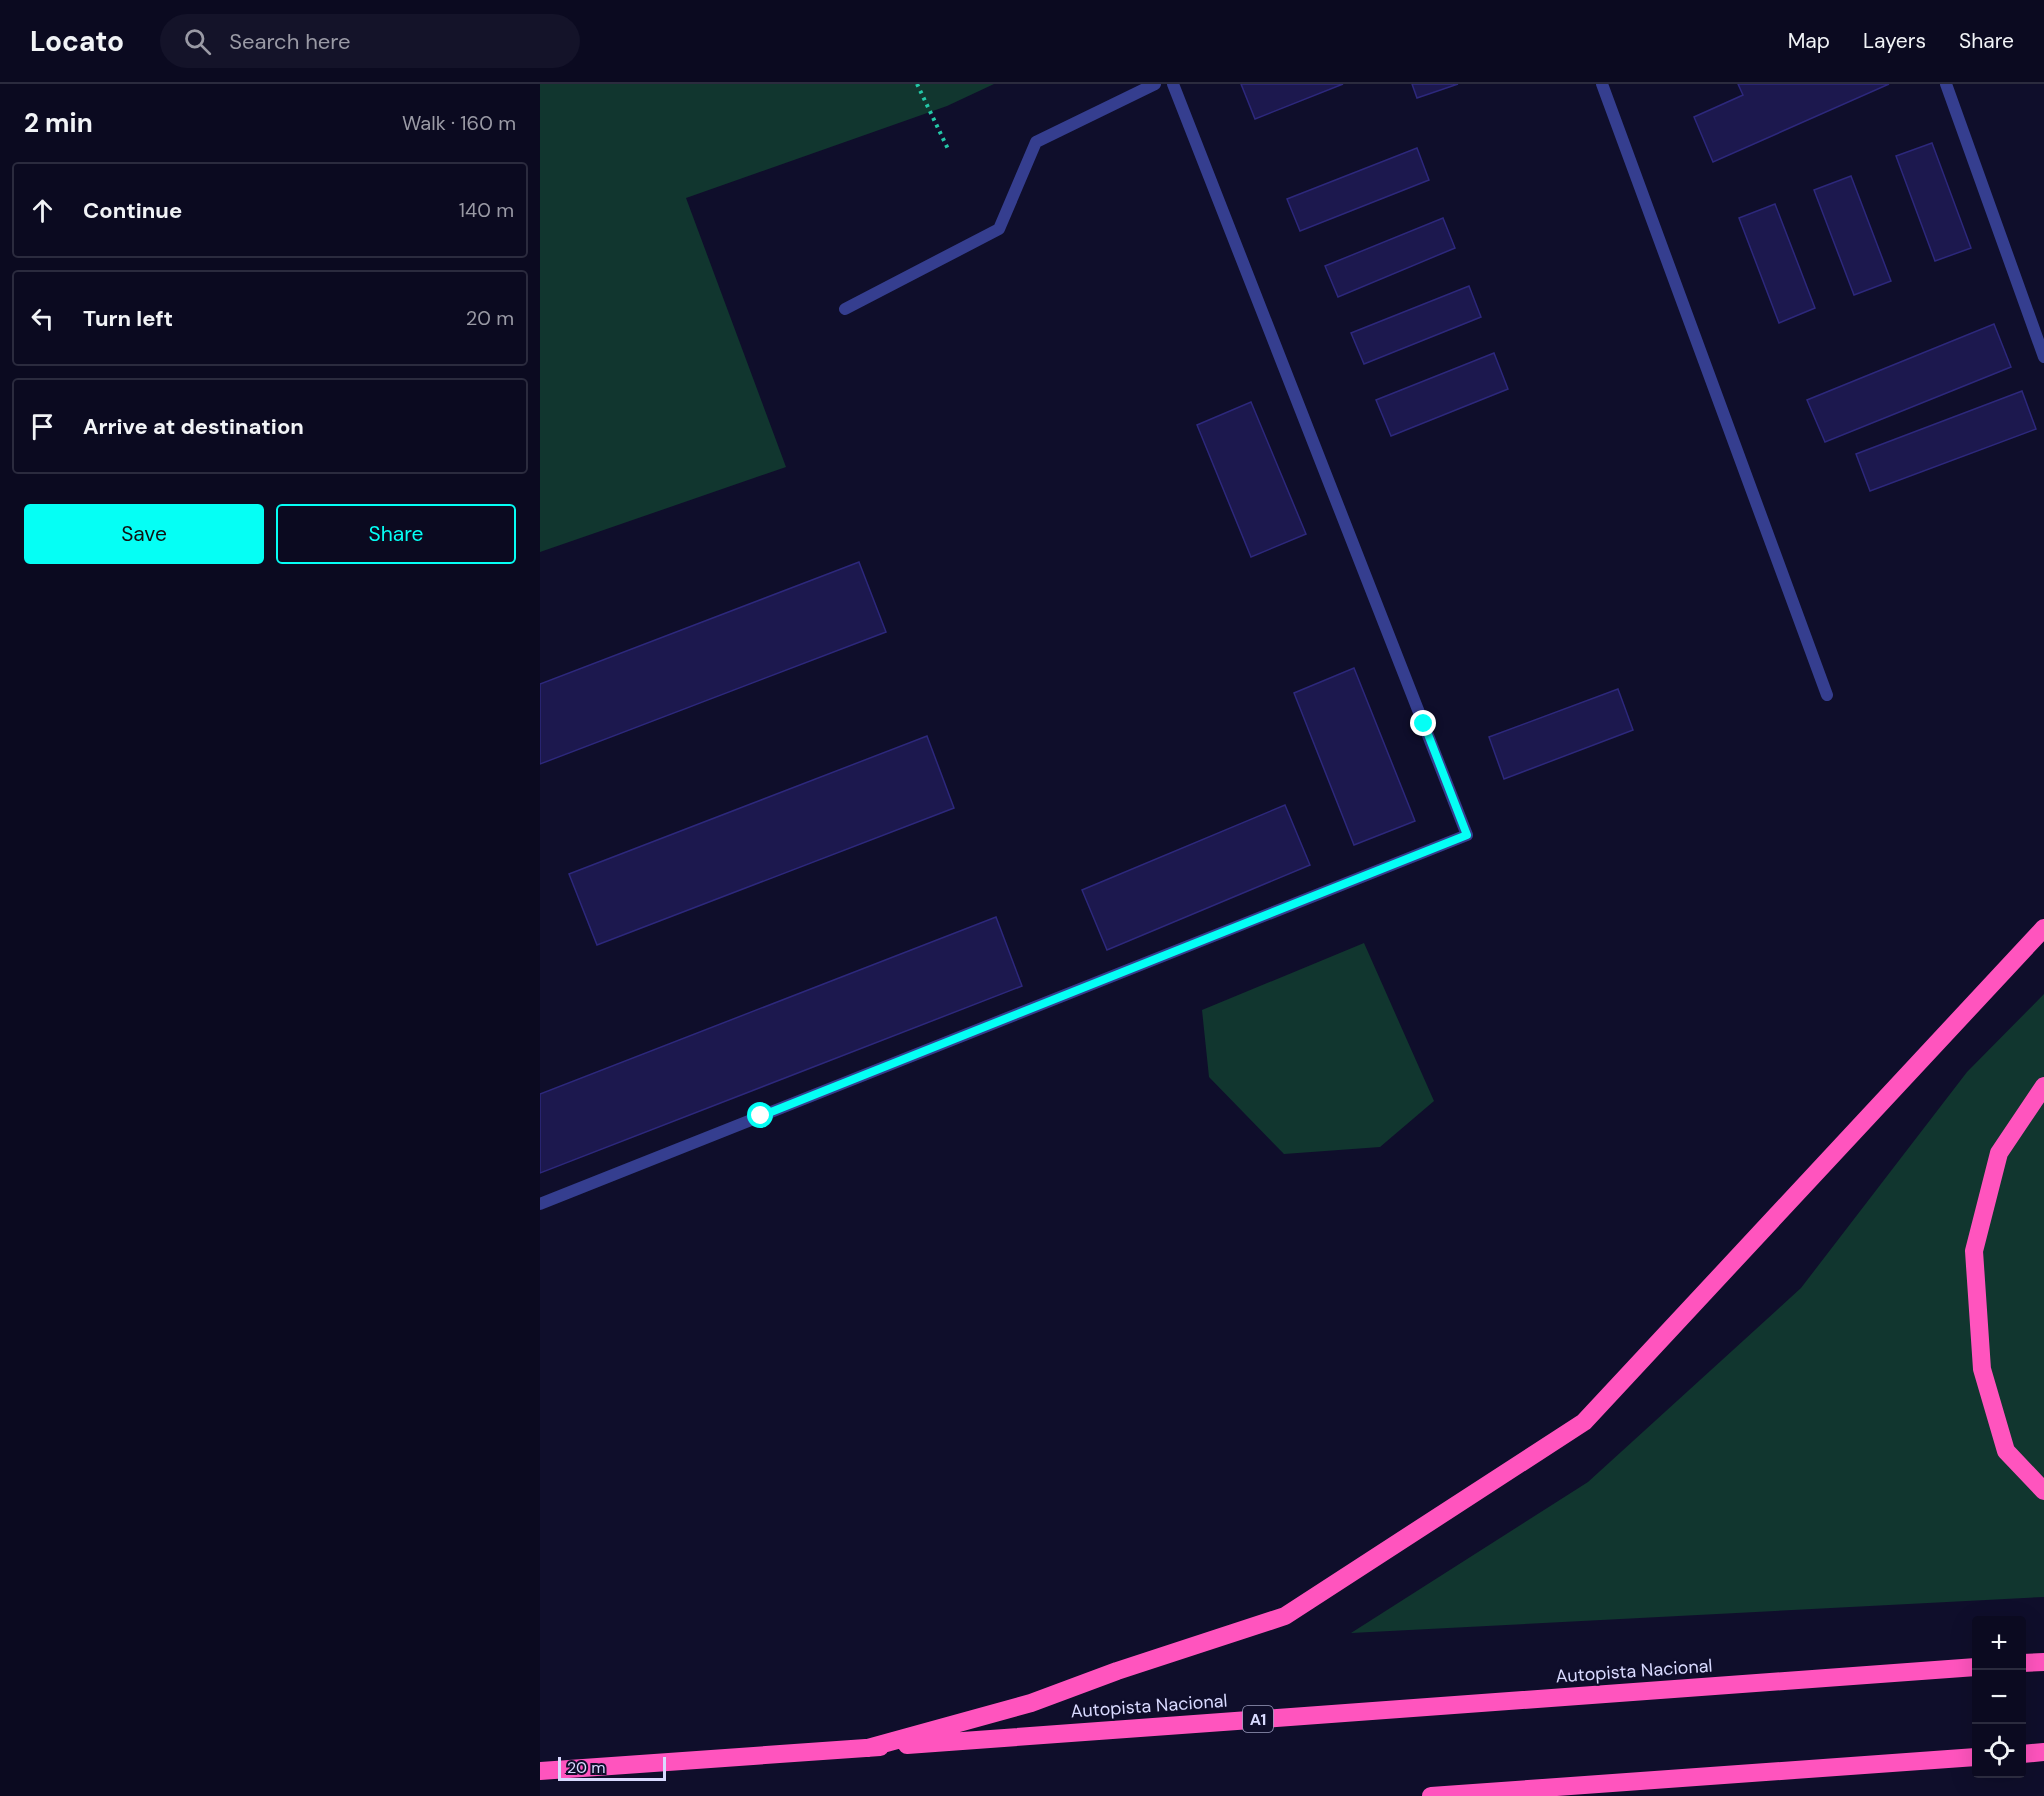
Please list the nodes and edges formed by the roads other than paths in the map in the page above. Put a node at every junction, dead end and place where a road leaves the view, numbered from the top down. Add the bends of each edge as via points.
1 (1155, 84) edge
2 (1173, 84) edge
3 (1602, 84) edge
4 (1946, 84) edge
5 (845, 309) dead end
6 (2044, 357) edge
7 (1827, 695) dead end
8 (2044, 928) edge
9 (2044, 1086) edge
10 (540, 1204) edge
11 (2044, 1491) edge
12 (2044, 1662) edge
13 (2026, 1663) edge
14 (1972, 1667) edge
15 (868, 1748) junction
16 (2044, 1752) edge
17 (2026, 1754) edge
18 (1972, 1757) edge
19 (540, 1771) edge
20 (1431, 1796) edge

1 - 5 lane via 1036,141 999,229
2 - 10 lane via 1467,835
3 - 7 lane
4 - 6 lane
8 - 15 highway via 1584,1422 1285,1616 1031,1703
9 - 11 highway via 1999,1153 1974,1251 1982,1369 2006,1451
12 - 13 highway
14 - 15 highway, Autopista Nacional / A1
15 - 19 highway, Autopista Nacional / A1
16 - 17 highway
18 - 20 highway

